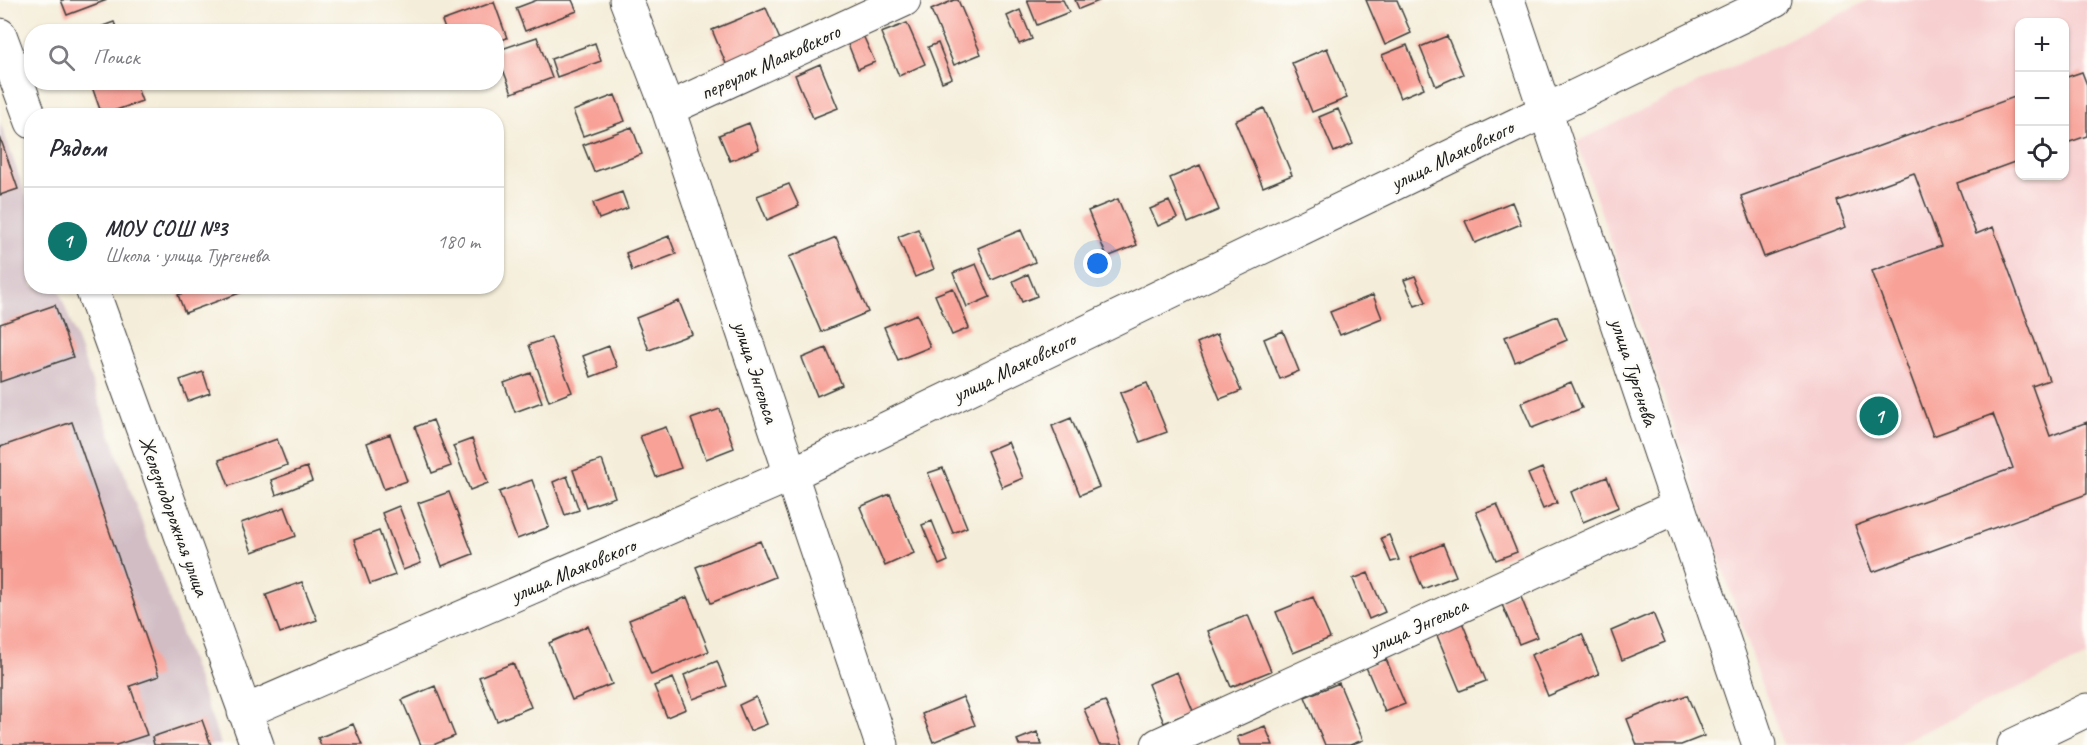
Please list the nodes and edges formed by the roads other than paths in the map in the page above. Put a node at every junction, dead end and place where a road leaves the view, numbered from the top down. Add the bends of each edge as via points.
1 (626, 0) edge
2 (904, 0) edge
3 (1508, 0) edge
4 (1775, 0) edge
5 (0, 35) edge
6 (27, 108) edge
7 (668, 109) junction
8 (1546, 109) junction
9 (94, 294) edge
10 (790, 475) junction
11 (1678, 506) junction
12 (2087, 710) edge
13 (244, 712) junction
14 (257, 745) edge
15 (882, 745) edge
16 (1158, 745) edge
17 (1759, 745) edge
18 (2013, 745) edge

1 - 7 street, улица Энгельса
2 - 7 street, переулок Маяковского
3 - 8 street, улица Тургенева
4 - 8 street, улица Маяковского
5 - 6 street
7 - 10 street, улица Энгельса
8 - 10 street, улица Маяковского
8 - 11 street, улица Тургенева
9 - 13 street, Железнодорожная улица
10 - 13 street, улица Маяковского
10 - 15 street, улица Энгельса
11 - 16 street, улица Энгельса
11 - 17 street, улица Тургенева
12 - 18 street
13 - 14 street, Железнодорожная улица

